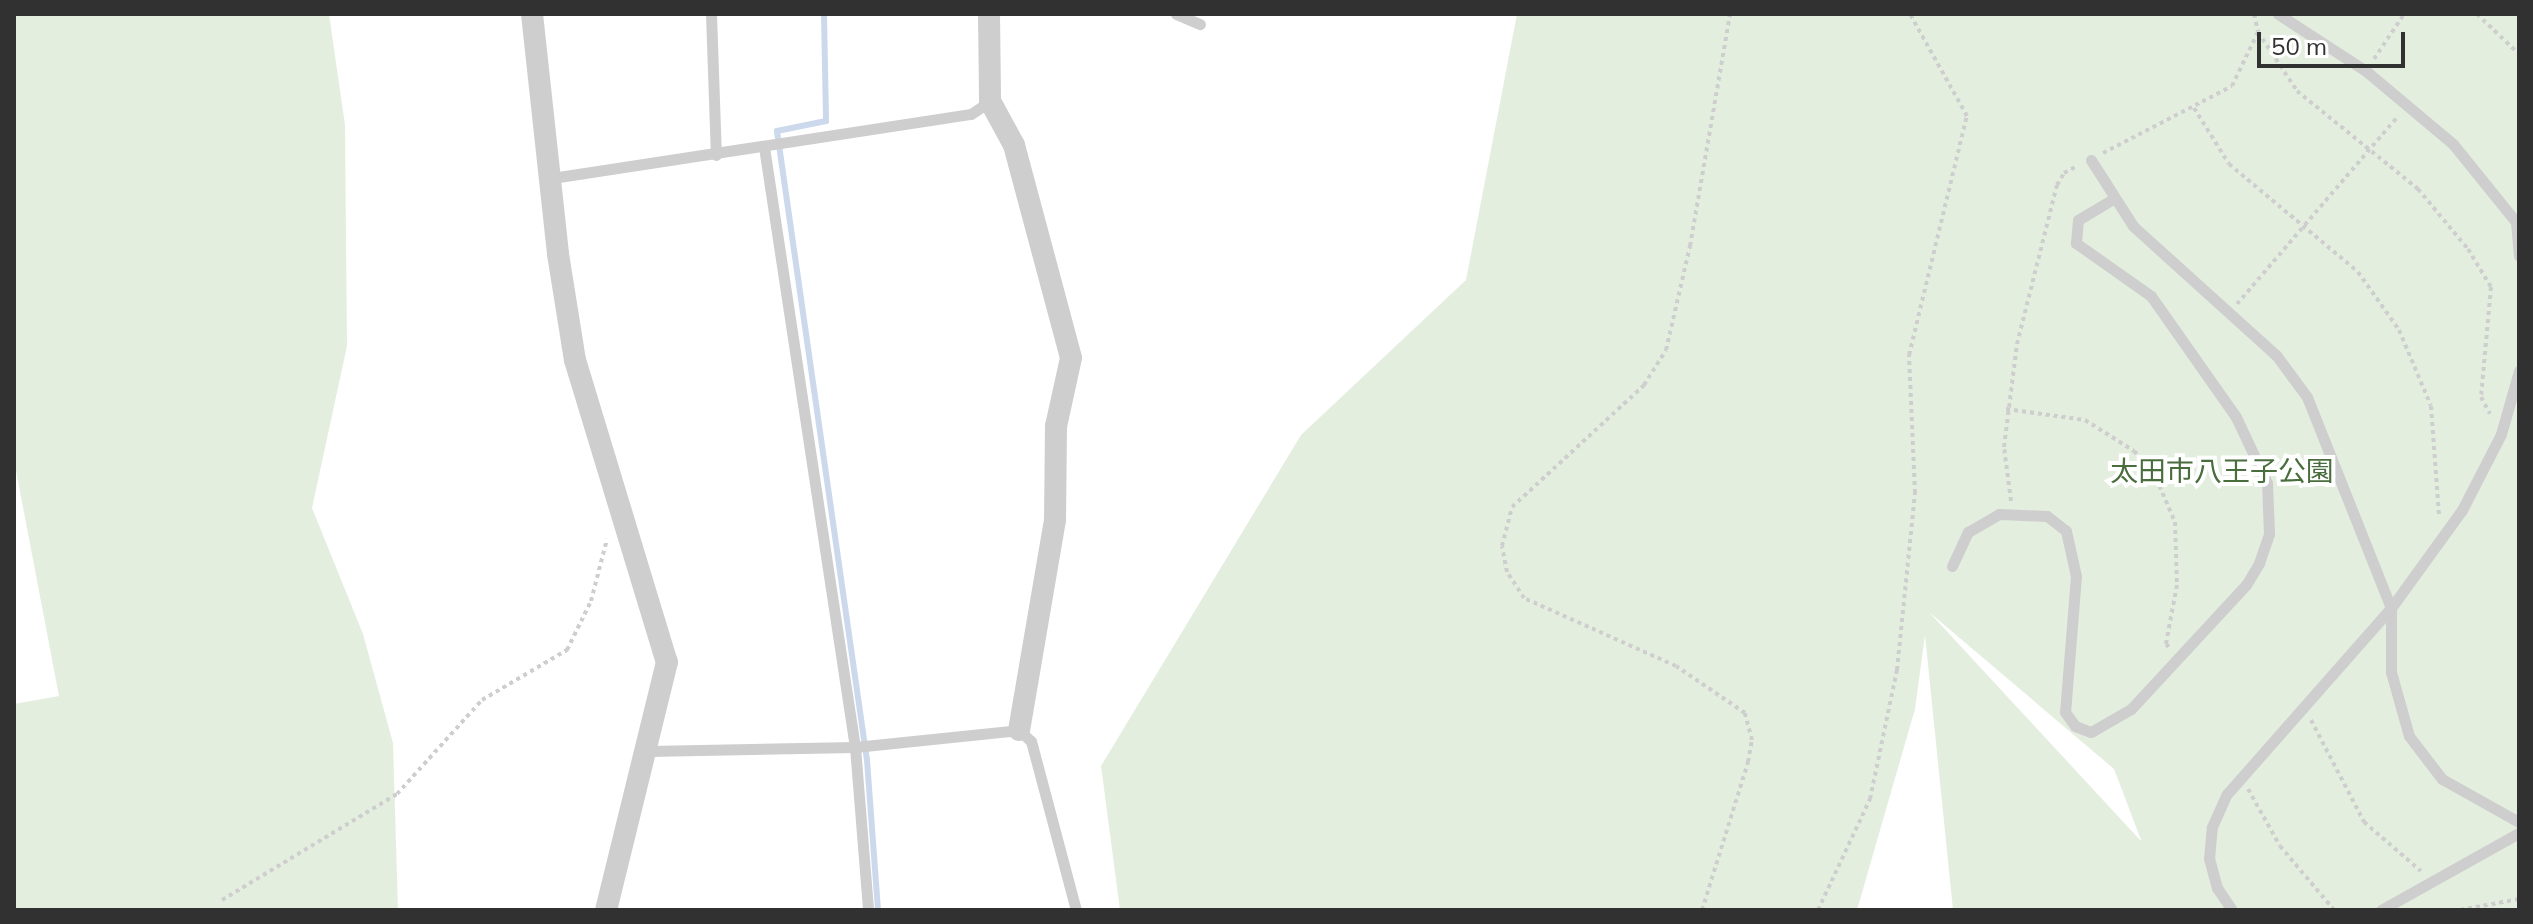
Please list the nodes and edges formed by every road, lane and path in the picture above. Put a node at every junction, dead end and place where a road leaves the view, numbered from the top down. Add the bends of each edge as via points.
1 (532, 14) edge
2 (711, 14) edge
3 (989, 14) edge
4 (1176, 14) edge
5 (1730, 14) edge
6 (1910, 14) edge
7 (2254, 14) edge
8 (2278, 14) edge
9 (2404, 14) edge
10 (2477, 14) edge
11 (1200, 24) dead end
12 (2258, 32) junction
13 (2519, 54) edge
14 (2366, 71) junction
15 (990, 101) junction
16 (2194, 108) junction
17 (2393, 121) dead end
18 (2120, 144) dead end
19 (764, 147) junction
20 (2369, 149) junction
21 (716, 155) junction
22 (2091, 160) joint
23 (552, 178) junction
24 (2113, 199) junction
25 (2518, 221) edge
26 (2309, 226) junction
27 (2519, 256) edge
28 (2248, 290) dead end
29 (2519, 371) edge
30 (2006, 409) junction
31 (2501, 434) junction
32 (2008, 484) dead end
33 (621, 518) junction
34 (2440, 538) junction
35 (1952, 566) dead end
36 (2391, 608) junction
37 (2177, 655) junction
38 (2305, 703) junction
39 (1019, 730) junction
40 (855, 747) junction
41 (649, 751) junction
42 (2242, 776) junction
43 (2519, 822) edge
44 (2519, 833) edge
45 (2433, 880) junction
46 (2519, 899) edge
47 (222, 900) dead end
48 (606, 910) edge
49 (868, 910) edge
50 (1076, 910) edge
51 (1702, 910) edge
52 (1818, 910) edge
53 (2232, 910) edge
54 (2334, 910) edge
55 (2381, 910) edge
56 (2460, 910) edge

1 - 23 street
2 - 21 lane
3 - 15 street
4 - 11 lane
5 - 51 path via 1690,246 1666,350 1644,385 1512,507 1502,546 1507,572 1524,598 1676,666 1745,713 1752,740 1748,762
6 - 52 path via 1967,116 1909,355 1915,493 1897,670 1870,799
7 - 12 path
8 - 14 lane
9 - 14 path
10 - 13 path
12 - 16 path via 2232,86
12 - 20 path via 2297,91
14 - 25 lane via 2453,144
15 - 19 lane via 971,114
15 - 39 street via 1014,145 1071,358 1056,426 1055,520
16 - 18 path
16 - 26 path via 2229,164
17 - 20 path
19 - 21 lane
19 - 40 lane
20 - 26 path
20 - 31 path via 2418,189 2468,249 2491,287 2481,397
21 - 23 lane
22 - 24 lane
22 - 30 path via 2064,173 2057,185
23 - 33 street via 575,360
24 - 36 lane via 2176,270 2276,355 2307,397
24 - 37 lane via 2078,220 2076,243 2151,296 2200,361 2259,458 2271,508 2269,534 2246,585
25 - 27 lane
26 - 28 path
26 - 34 path via 2358,272 2417,365 2431,406
29 - 31 lane
30 - 32 path
30 - 37 path via 2085,420 2134,451 2153,471 2175,522 2177,585 2166,644
31 - 34 lane via 2462,510
33 - 41 street via 667,662
33 - 47 path via 610,527 591,601 567,650 482,700 397,794
34 - 36 lane
35 - 37 lane via 1968,532 1999,514 2047,516 2066,531 2076,576 2065,712 2075,726 2091,732 2108,726 2131,709
36 - 38 lane
36 - 43 lane via 2391,672 2409,736 2442,779
38 - 42 lane
38 - 45 path via 2322,750 2364,822
39 - 40 lane
39 - 50 lane via 1031,741
40 - 41 lane
40 - 49 lane
41 - 48 street
42 - 53 lane via 2212,827 2209,859 2217,888
42 - 54 path via 2274,836
44 - 45 lane
45 - 55 lane
46 - 56 path

